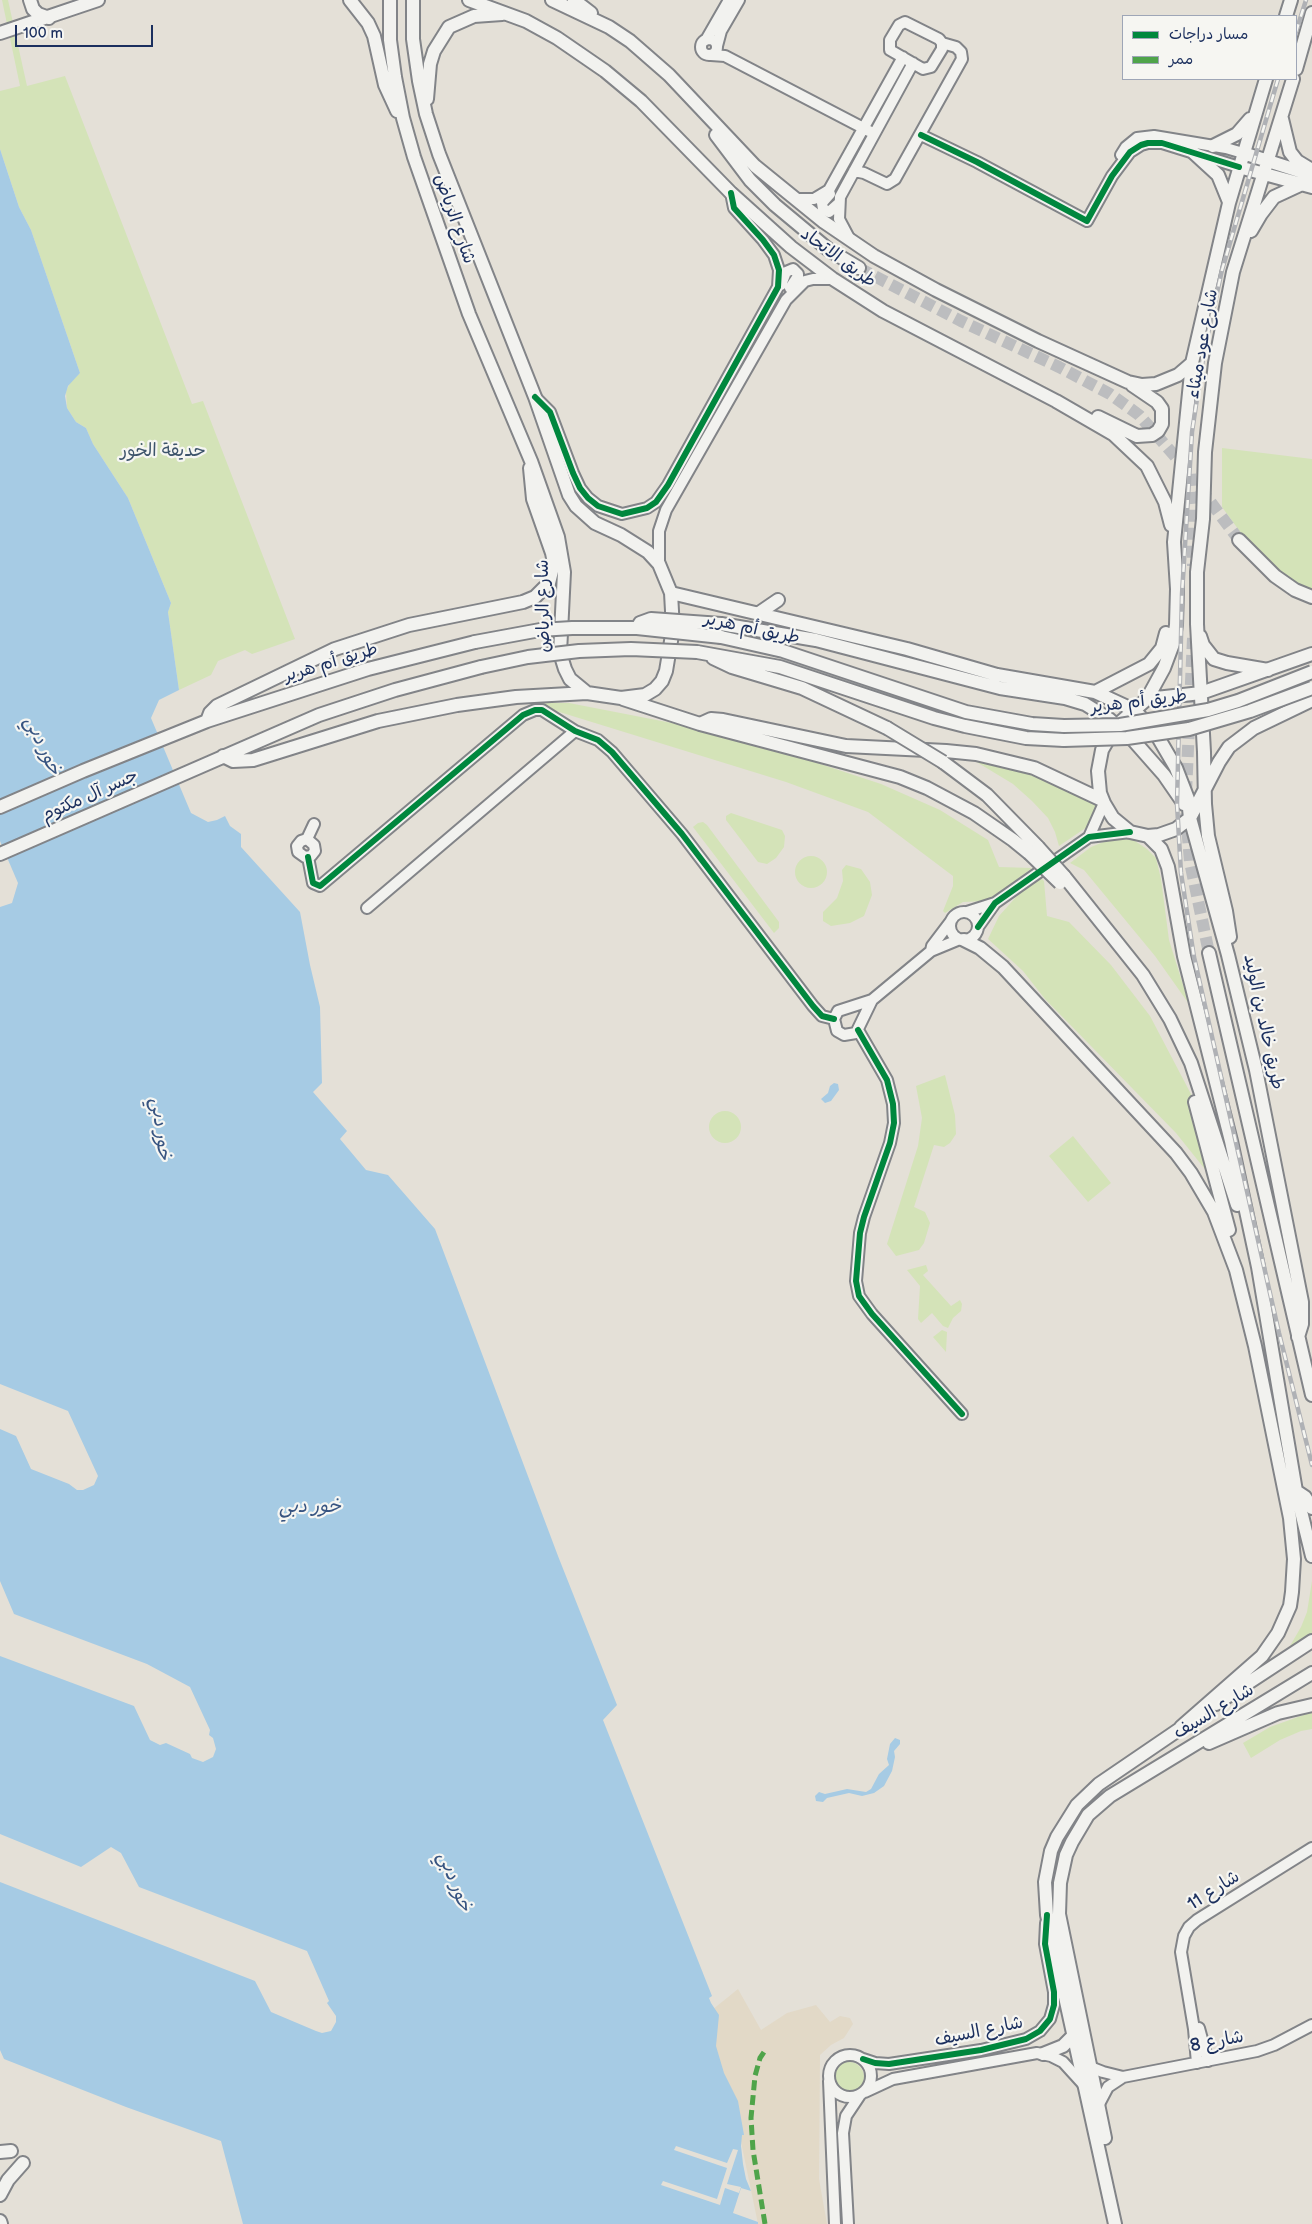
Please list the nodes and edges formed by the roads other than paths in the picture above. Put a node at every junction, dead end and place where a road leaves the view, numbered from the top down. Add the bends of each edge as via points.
1 (30, 0) edge
2 (98, 0) edge
3 (350, 0) edge
4 (390, 0) edge
5 (469, 0) edge
6 (552, 0) edge
7 (574, 0) edge
8 (729, 0) edge
9 (739, 0) edge
10 (1291, 0) edge
11 (412, 1) edge
12 (1312, 13) edge
13 (1286, 15) edge
14 (516, 16) junction
15 (49, 18) junction
16 (609, 27) junction
17 (0, 33) edge
18 (942, 43) junction
19 (715, 49) junction
20 (903, 58) junction
21 (913, 63) junction
22 (1297, 66) edge
23 (1266, 80) edge
24 (1293, 80) edge
25 (1255, 111) junction
26 (704, 113) junction
27 (426, 114) junction
28 (403, 118) junction
29 (1282, 118) junction
30 (863, 128) junction
31 (874, 134) junction
32 (920, 135) junction
33 (1212, 146) junction
34 (1194, 153) junction
35 (1243, 153) junction
36 (1239, 167) junction
37 (1267, 168) junction
38 (1312, 170) edge
39 (854, 171) junction
40 (1312, 175) edge
41 (1112, 176) junction
42 (833, 184) junction
43 (1307, 186) edge
44 (731, 193) junction
45 (796, 199) junction
46 (1229, 203) junction
47 (838, 204) junction
48 (854, 243) junction
49 (859, 268) tunnel mouth
50 (1233, 272) junction
51 (833, 279) junction
52 (776, 292) junction
53 (786, 300) junction
54 (1192, 362) junction
55 (1128, 382) junction
56 (535, 398) junction
57 (1056, 401) junction
58 (531, 461) junction
59 (1239, 540) tunnel mouth
60 (1174, 542) junction
61 (659, 564) junction
62 (1176, 589) junction
63 (670, 593) junction
64 (1312, 597) edge
65 (778, 600) dead end
66 (759, 613) junction
67 (1197, 624) junction
68 (721, 631) junction
69 (702, 653) junction
70 (1312, 654) edge
71 (1268, 670) junction
72 (1312, 672) edge
73 (1312, 688) edge
74 (1095, 692) junction
75 (588, 693) junction
76 (1201, 693) junction
77 (621, 698) junction
78 (1147, 699) junction
79 (1312, 700) edge
80 (1134, 710) junction
81 (207, 721) junction
82 (700, 724) junction
83 (1116, 726) junction
84 (576, 731) junction
85 (181, 732) joint
86 (222, 756) junction
87 (193, 769) joint
88 (1204, 788) junction
89 (1103, 801) junction
90 (0, 807) edge
91 (1189, 815) junction
92 (314, 824) dead end
93 (1130, 832) junction
94 (1148, 836) junction
95 (1089, 837) junction
96 (1033, 850) junction
97 (0, 854) edge
98 (995, 903) junction
99 (367, 908) dead end
100 (967, 912) junction
101 (951, 921) junction
102 (978, 927) junction
103 (962, 939) junction
104 (931, 951) junction
105 (1209, 953) tunnel mouth
106 (1228, 954) junction
107 (872, 1000) junction
108 (834, 1019) junction
109 (858, 1030) junction
110 (1191, 1063) junction
111 (1258, 1267) junction
112 (1236, 1270) junction
113 (1298, 1337) junction
114 (1312, 1395) edge
115 (962, 1414) dead end
116 (1296, 1492) junction
117 (1312, 1508) edge
118 (1290, 1518) junction
119 (1312, 1556) edge
120 (1312, 1566) edge
121 (1312, 1641) edge
122 (1312, 1673) edge
123 (1312, 1705) edge
124 (1181, 1727) junction
125 (1172, 1758) junction
126 (1312, 1848) edge
127 (1047, 1915) junction
128 (1187, 1989) junction
129 (1082, 2024) junction
130 (1312, 2025) edge
131 (1074, 2037) junction
132 (1043, 2054) junction
133 (863, 2059) junction
134 (1208, 2061) junction
135 (1197, 2063) junction
136 (1090, 2067) junction
137 (1123, 2076) junction
138 (829, 2081) junction
139 (1083, 2084) junction
140 (863, 2093) junction
141 (1098, 2106) junction
142 (23, 2163) dead end
143 (0, 2196) edge
144 (836, 2224) edge
145 (848, 2224) edge
146 (1115, 2224) edge
147 (1124, 2224) edge

1 - 15 main road via 38,14
2 - 15 main road
3 - 28 main road via 374,36 387,91
4 - 28 main road, شارع الرياض via 390,40
5 - 14 main road, طريق الاتحاد
6 - 16 main road, طريق الاتحاد
7 - 16 main road
8 - 19 street via 706,40 711,39
9 - 19 street
10 - 13 main road
11 - 27 main road, شارع الرياض via 418,80
12 - 22 main road
14 - 27 main road via 488,14 461,20 449,27 430,64
14 - 44 main road, طريق الاتحاد via 557,38 623,85
15 - 17 main road
16 - 26 main road, طريق الاتحاد via 669,75
18 - 20 street via 902,22 889,44 893,52
18 - 21 street via 931,67 923,68
18 - 32 street via 959,49 963,55
19 - 30 street
20 - 21 street
20 - 30 street
21 - 31 street
23 - 25 main road, شارع عود ميثاء
24 - 29 main road, شارع عود ميثاء
25 - 33 main road via 1237,134
25 - 35 main road, شارع عود ميثاء
26 - 45 main road, طريق الاتحاد via 755,166
26 - 49 main road via 732,159 768,199 829,250
27 - 56 main road, شارع الرياض
28 - 58 main road, شارع الرياض via 469,314
29 - 37 main road, شارع عود ميثاء
29 - 38 main road via 1290,152 1297,161
30 - 31 street
30 - 42 street
31 - 39 street
32 - 39 street via 898,175 890,183
32 - 41 street via 1087,221
33 - 35 street
33 - 41 street via 1154,136 1137,138 1122,153
34 - 36 street
34 - 41 street via 1162,143 1148,143 1130,152
34 - 46 main road via 1218,175
35 - 36 main road, شارع عود ميثاء
35 - 37 main road
36 - 37 main road
36 - 46 main road, شارع عود ميثاء
37 - 40 main road
37 - 43 main road
37 - 50 main road, شارع عود ميثاء
39 - 47 street
42 - 45 street via 819,198
42 - 47 street via 833,190 822,206 829,212
43 - 50 main road via 1280,193 1269,203 1253,228
44 - 51 main road, طريق الاتحاد via 791,247
44 - 52 street via 734,208 763,240 777,262 779,279
45 - 48 main road, طريق الاتحاد
46 - 54 main road, شارع عود ميثاء
47 - 48 street via 840,223
48 - 55 main road, طريق الاتحاد via 936,290
50 - 67 main road, شارع عود ميثاء via 1209,410 1197,572
51 - 53 street via 804,281
51 - 57 main road, طريق الاتحاد via 888,314
52 - 53 street via 788,270 795,271 798,276 787,292
52 - 56 street via 662,494 647,508 622,514 598,506 588,498 573,473 550,412
53 - 61 street via 666,510 659,536
54 - 55 main road, طريق الاتحاد via 1178,375 1156,384
54 - 60 main road, شارع عود ميثاء
55 - 57 main road via 1162,409 1162,424 1152,435 1136,436 1081,409
56 - 61 main road, شارع الرياض via 569,495 595,523 635,543
57 - 60 main road, طريق الاتحاد via 1113,434 1147,466 1165,502
58 - 75 main road, شارع الرياض via 554,521 562,554 564,590 560,653 570,679
58 - 81 main road via 531,490 554,563 551,578 543,591 523,602 409,625 335,649 217,706
59 - 64 main road via 1275,576
60 - 62 main road, شارع عود ميثاء
61 - 63 main road, شارع الرياض
62 - 74 main road via 1165,639 1156,657 1141,670
62 - 78 main road via 1176,626 1172,644 1164,668
63 - 66 main road
63 - 77 main road, شارع الرياض via 673,629 662,681 645,694
65 - 66 main road
66 - 74 main road via 997,675
67 - 71 main road via 1203,645 1214,659
67 - 76 main road, طريق خالد بن الوليد
68 - 72 main road, طريق أم هرير, bridge via 966,712 1064,726 1120,725 1208,710
68 - 81 main road, طريق أم هرير, bridge via 651,619 640,623 637,628 540,630 475,642 368,669
68 - 83 main road via 816,640 1000,688 1075,700 1094,709
69 - 73 main road, طريق أم هرير, bridge via 780,667 934,718 1026,738 1127,738 1189,729
69 - 86 main road, طريق أم هرير, bridge via 631,649 579,651 481,667 319,715
69 - 96 main road, bridge via 725,665 780,680 824,697 887,728 943,762 987,795
70 - 71 main road
71 - 76 main road
74 - 80 main road
75 - 77 main road, شارع الرياض
75 - 86 main road via 516,697 457,705 369,724 253,760 233,761
76 - 78 main road
76 - 88 main road, طريق خالد بن الوليد
77 - 82 main road
78 - 80 main road
79 - 88 main road via 1241,736 1218,762
80 - 83 main road
80 - 91 main road via 1165,746 1188,798
81 - 85 main road, طريق أم هرير
82 - 89 main road via 711,719 723,720 846,746 976,754 1034,768
82 - 96 main road via 876,769 918,784 974,813
83 - 89 main road via 1106,740 1099,760 1098,782
83 - 91 main road via 1150,758
84 - 92 street via 542,710 529,712 320,886 313,883 308,857 302,856 297,849 301,841 307,839
84 - 99 street
84 - 108 street via 598,740 612,752 682,834 817,1012
85 - 90 main road, جسر آل مكتوم
86 - 87 main road, طريق أم هرير
87 - 97 main road, جسر آل مكتوم
88 - 91 main road
88 - 106 main road, طريق خالد بن الوليد via 1208,836 1230,936
89 - 93 main road via 1113,818
89 - 95 street
91 - 94 main road via 1176,829
91 - 106 main road
93 - 94 main road
93 - 95 street
94 - 111 main road via 1161,850 1168,867 1184,956 1231,1141
95 - 98 street
96 - 110 main road, bridge via 1093,913 1143,975 1170,1019
98 - 100 street
98 - 102 street
100 - 101 street via 957,913
100 - 102 street via 976,918
101 - 103 street via 952,932
101 - 104 street
102 - 103 street via 975,934
103 - 104 street
103 - 112 main road via 980,948 1003,967 1176,1153 1214,1212
104 - 107 street
105 - 113 main road
106 - 113 main road, طريق خالد بن الوليد via 1259,1084 1302,1302
107 - 108 street via 842,1009
107 - 109 street
108 - 109 street via 840,1034 849,1036
109 - 115 street via 887,1080 894,1123 860,1233 856,1281 859,1296
110 - 111 main road
110 - 112 main road via 1189,1079 1234,1251
111 - 116 main road
112 - 118 main road
113 - 114 main road, طريق خالد بن الوليد
116 - 117 main road via 1306,1498
116 - 119 main road
118 - 120 main road
118 - 124 main road via 1294,1559 1292,1592 1290,1606 1278,1633 1251,1667
121 - 124 main road, شارع السيف
122 - 125 main road, شارع السيف
123 - 125 main road via 1278,1713
124 - 127 main road, شارع السيف via 1099,1784 1077,1805 1051,1851 1045,1882
125 - 129 main road, شارع السيف via 1100,1804 1079,1829 1066,1855 1060,1883 1059,1914
126 - 128 street, شارع 11 via 1189,1927 1181,1952
127 - 131 main road, شارع السيف
127 - 133 street, شارع السيف via 1045,1944 1054,2006 1050,2019 1040,2031 1026,2039 981,2050 889,2064
128 - 134 street, شارع 11
128 - 135 street, شارع 11
129 - 131 main road
129 - 136 main road, شارع السيف
130 - 134 street, شارع 8 via 1265,2049
131 - 132 main road via 1063,2046
131 - 139 main road, شارع السيف
132 - 139 street, شارع السيف via 1063,2062
132 - 140 street, شارع السيف via 900,2077
133 - 138 street, شارع السيف via 851,2054 840,2057 831,2064
133 - 140 street, شارع السيف via 870,2067 872,2077
134 - 135 street, شارع 8
135 - 137 street, شارع 8
136 - 137 street, شارع 8
136 - 141 main road, شارع السيف
137 - 141 street via 1108,2086
138 - 140 street via 834,2091 844,2096
138 - 144 street, شارع السيف
139 - 146 main road, شارع السيف
140 - 145 street, شارع السيف via 846,2116 843,2132
141 - 147 main road, شارع السيف
142 - 143 main road via 8,2180

